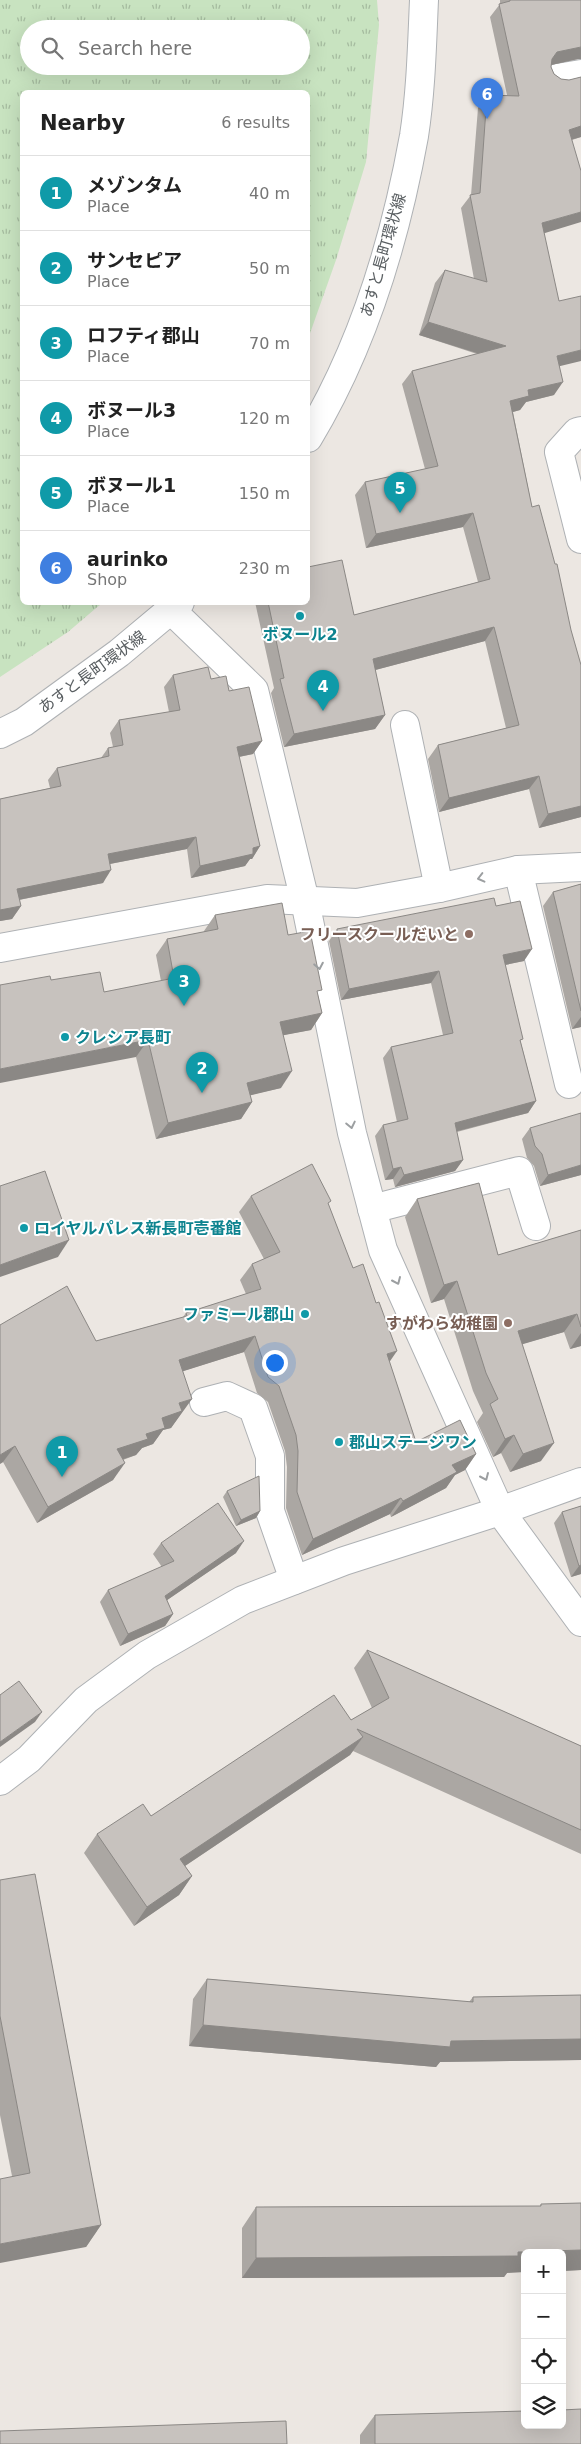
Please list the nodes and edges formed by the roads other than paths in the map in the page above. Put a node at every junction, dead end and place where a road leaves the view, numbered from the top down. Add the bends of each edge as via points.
1 (424, 0) edge
2 (581, 431) edge
3 (310, 435) edge
4 (581, 539) edge
5 (176, 607) edge
6 (405, 725) dead end
7 (0, 734) edge
8 (581, 867) edge
9 (518, 870) junction
10 (439, 888) junction
11 (306, 901) junction
12 (0, 948) edge
13 (568, 1084) dead end
14 (372, 1209) junction
15 (536, 1226) dead end
16 (204, 1402) dead end
17 (581, 1482) edge
18 (500, 1511) junction
19 (294, 1580) junction
20 (581, 1622) edge
21 (0, 1781) edge

1 - 3 street, あすと長町環状線 via 414,135 396,222 360,335
2 - 4 street via 559,452
5 - 7 street, あすと長町環状線 via 24,722
5 - 11 street via 254,690
6 - 10 street
8 - 9 street
9 -> 10 street
9 - 13 street
10 - 11 street via 357,903
11 - 12 street via 267,899
11 -> 14 street via 352,1133
14 - 15 street via 519,1171
14 -> 18 street via 383,1250
16 - 19 street via 227,1396 253,1408 270,1456 270,1511
17 - 18 street
18 - 19 street
18 - 20 street
19 - 21 street via 242,1600 147,1655 86,1700 29,1759

